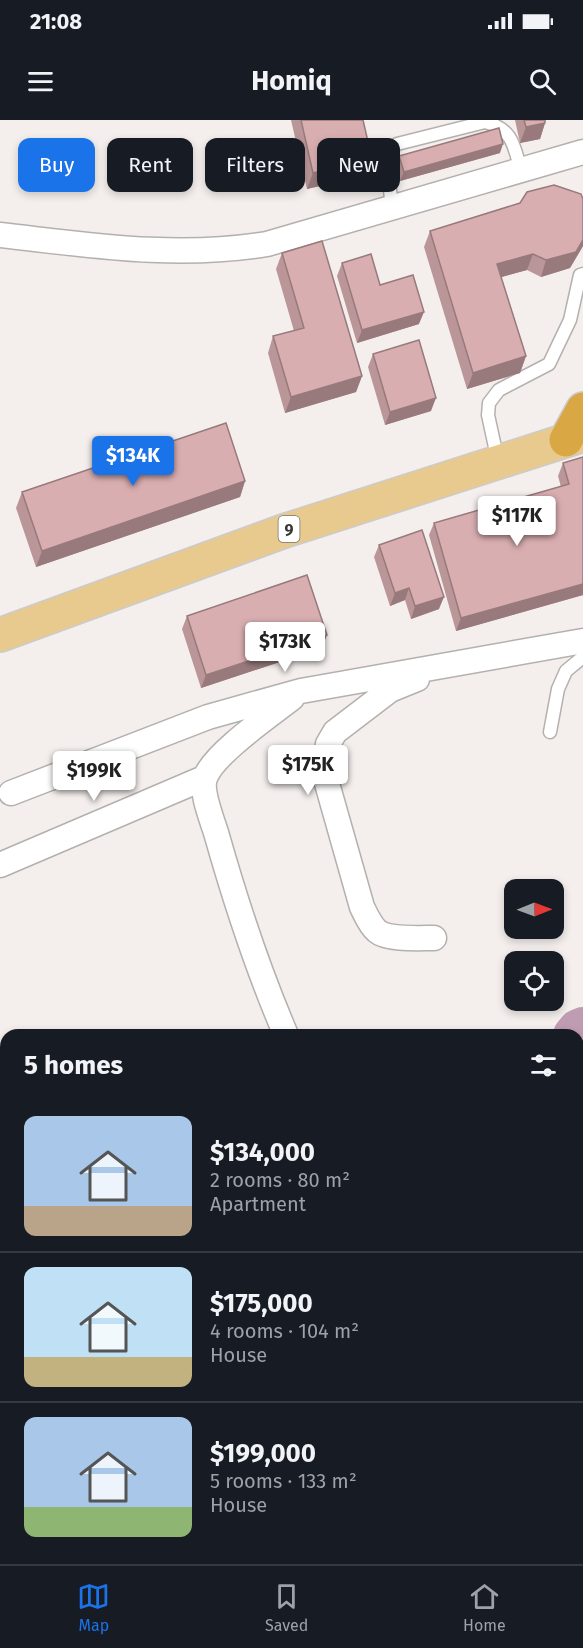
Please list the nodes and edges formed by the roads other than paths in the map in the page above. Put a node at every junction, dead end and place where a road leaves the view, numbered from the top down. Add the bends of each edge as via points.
1 (583, 152) edge
2 (521, 171) junction
3 (392, 207) junction
4 (0, 235) edge
5 (583, 274) edge
6 (583, 409) edge
7 (574, 438) edge
8 (498, 462) junction
9 (0, 635) edge
10 (583, 641) edge
11 (583, 657) edge
12 (458, 663) junction
13 (301, 691) junction
14 (550, 732) dead end
15 (204, 778) junction
16 (11, 793) dead end
17 (0, 865) edge
18 (434, 938) dead end
19 (283, 1029) edge

1 - 2 street
2 - 3 street
2 - 3 lane via 511,138 498,126 484,122 397,144 386,156
3 - 4 street via 267,244 229,250 127,250
5 - 8 lane via 570,320 549,363 499,390 489,403
6 - 7 highway
7 - 8 main road, 9
8 - 9 main road, 9 via 284,531
10 - 12 street
11 - 14 lane via 566,671 558,689
12 - 13 street
12 - 18 street via 390,690 347,721 328,744 324,764 368,919 378,933 388,936
13 - 15 street via 237,741
13 - 16 street via 208,717
15 - 17 street
15 - 19 street via 205,796 235,900

